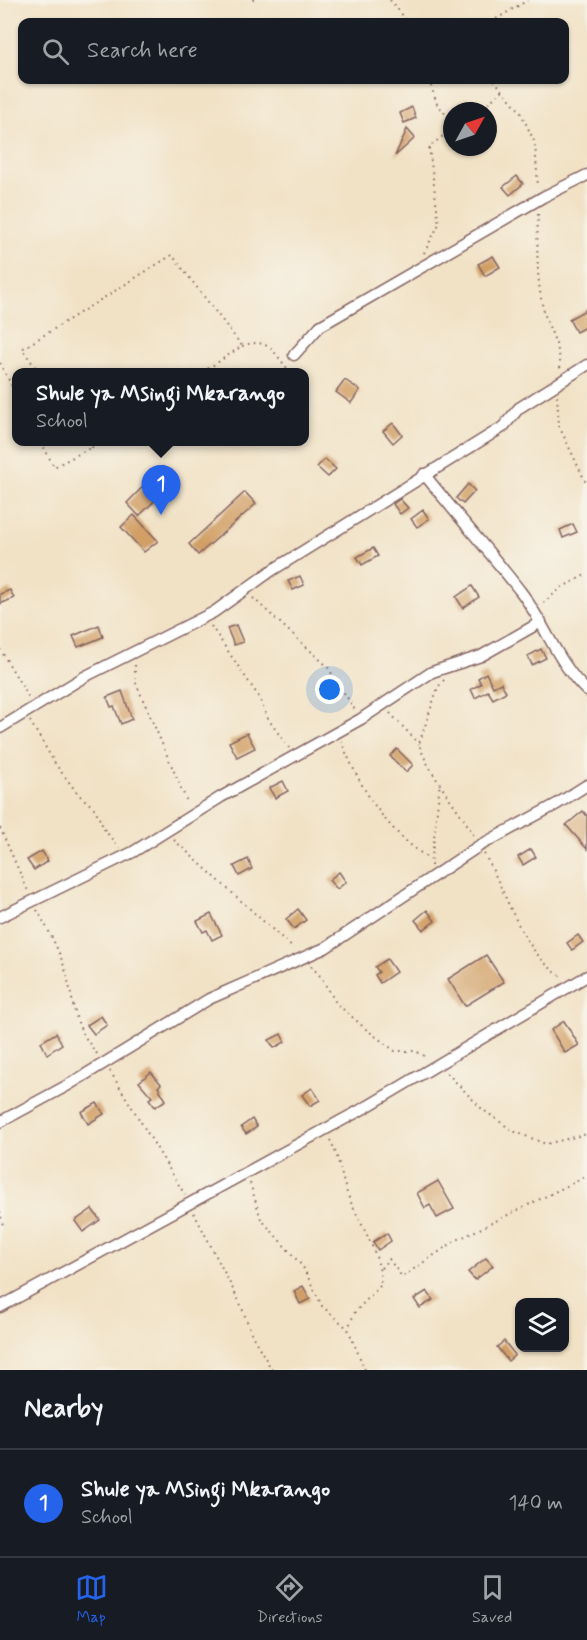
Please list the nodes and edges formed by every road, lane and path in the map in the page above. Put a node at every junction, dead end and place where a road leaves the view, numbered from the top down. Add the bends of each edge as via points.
1 (390, 0) edge
2 (528, 0) edge
3 (504, 16) joint
4 (405, 18) edge
5 (500, 18) edge
6 (430, 84) edge
7 (498, 84) edge
8 (503, 90) junction
9 (489, 102) edge
10 (443, 111) edge
11 (443, 136) edge
12 (587, 175) edge
13 (539, 200) junction
14 (422, 255) dead end
15 (242, 346) junction
16 (294, 355) dead end
17 (0, 363) edge
18 (587, 365) edge
19 (36, 368) edge
20 (209, 368) edge
21 (286, 368) edge
22 (558, 383) junction
23 (12, 386) edge
24 (44, 446) edge
25 (92, 447) edge
26 (424, 474) junction
27 (587, 485) edge
28 (587, 574) edge
29 (243, 591) junction
30 (534, 611) junction
31 (205, 616) junction
32 (541, 622) junction
33 (0, 649) edge
34 (135, 653) junction
35 (446, 679) dead end
36 (587, 691) edge
37 (376, 709) junction
38 (29, 711) junction
39 (361, 719) junction
40 (0, 728) edge
41 (337, 733) junction
42 (419, 744) junction
43 (295, 756) junction
44 (440, 782) junction
45 (587, 785) edge
46 (194, 814) junction
47 (0, 828) edge
48 (165, 833) junction
49 (479, 846) junction
50 (125, 856) junction
51 (431, 860) junction
52 (429, 879) junction
53 (33, 902) junction
54 (0, 917) edge
55 (303, 958) junction
56 (587, 976) edge
57 (574, 984) junction
58 (105, 1063) junction
59 (438, 1065) junction
60 (0, 1122) edge
61 (324, 1130) junction
62 (587, 1134) edge
63 (248, 1171) junction
64 (587, 1176) edge
65 (190, 1203) junction
66 (0, 1211) edge
67 (3, 1226) dead end
68 (381, 1268) junction
69 (0, 1307) edge
70 (348, 1329) junction
71 (272, 1370) edge
72 (365, 1370) edge

1 - 4 path
2 - 3 path
3 - 5 path
6 - 10 path
7 - 8 path
8 - 9 path
8 - 13 path via 520,111 535,142
11 - 14 path via 429,147 439,224
12 - 13 street
13 - 16 street via 320,326
13 - 22 path via 538,276 544,312 559,351
15 - 19 path via 172,255 22,349
15 - 20 path
15 - 21 path via 256,341 265,344
17 - 23 path
18 - 22 street
22 - 26 street via 519,408 503,427
22 - 27 path via 559,426
24 - 25 path via 54,467
26 - 29 street
26 - 30 street
28 - 30 path via 561,588
29 - 31 street
29 - 39 path via 327,666
30 - 32 street
31 - 34 street
31 - 43 path
32 - 36 street via 558,656
32 - 37 street via 482,656 432,672
33 - 38 path via 27,692
34 - 38 street via 84,677
34 - 46 path via 135,681
35 - 42 path via 438,687
37 - 39 street
37 - 42 path via 392,714
38 - 40 street
38 - 50 path via 56,765 95,809 104,829
39 - 41 street
41 - 43 street
41 - 51 path via 376,809 406,844
42 - 44 path via 429,769
43 - 46 street
44 - 49 path
44 - 51 path
45 - 49 street
46 - 48 street
47 - 53 path
48 - 50 street
48 - 55 path
49 - 52 street
49 - 57 path via 519,927 556,973
50 - 53 street
51 - 52 path
52 - 55 street via 325,948
53 - 54 street
53 - 58 path via 59,954 82,1035
55 - 58 street via 209,999
55 - 59 path via 321,976 336,1003 367,1030 394,1051 416,1051
56 - 57 street
57 - 59 street
58 - 60 street
58 - 65 path
59 - 61 street
59 - 62 path via 482,1109 513,1131 546,1144
61 - 63 street
61 - 68 path via 337,1153 348,1196
63 - 65 street
63 - 70 path via 261,1219 303,1267 322,1306
64 - 68 path via 455,1241 402,1277 389,1259
65 - 69 street
65 - 71 path
66 - 67 path
68 - 70 path via 381,1285 355,1312
70 - 72 path

